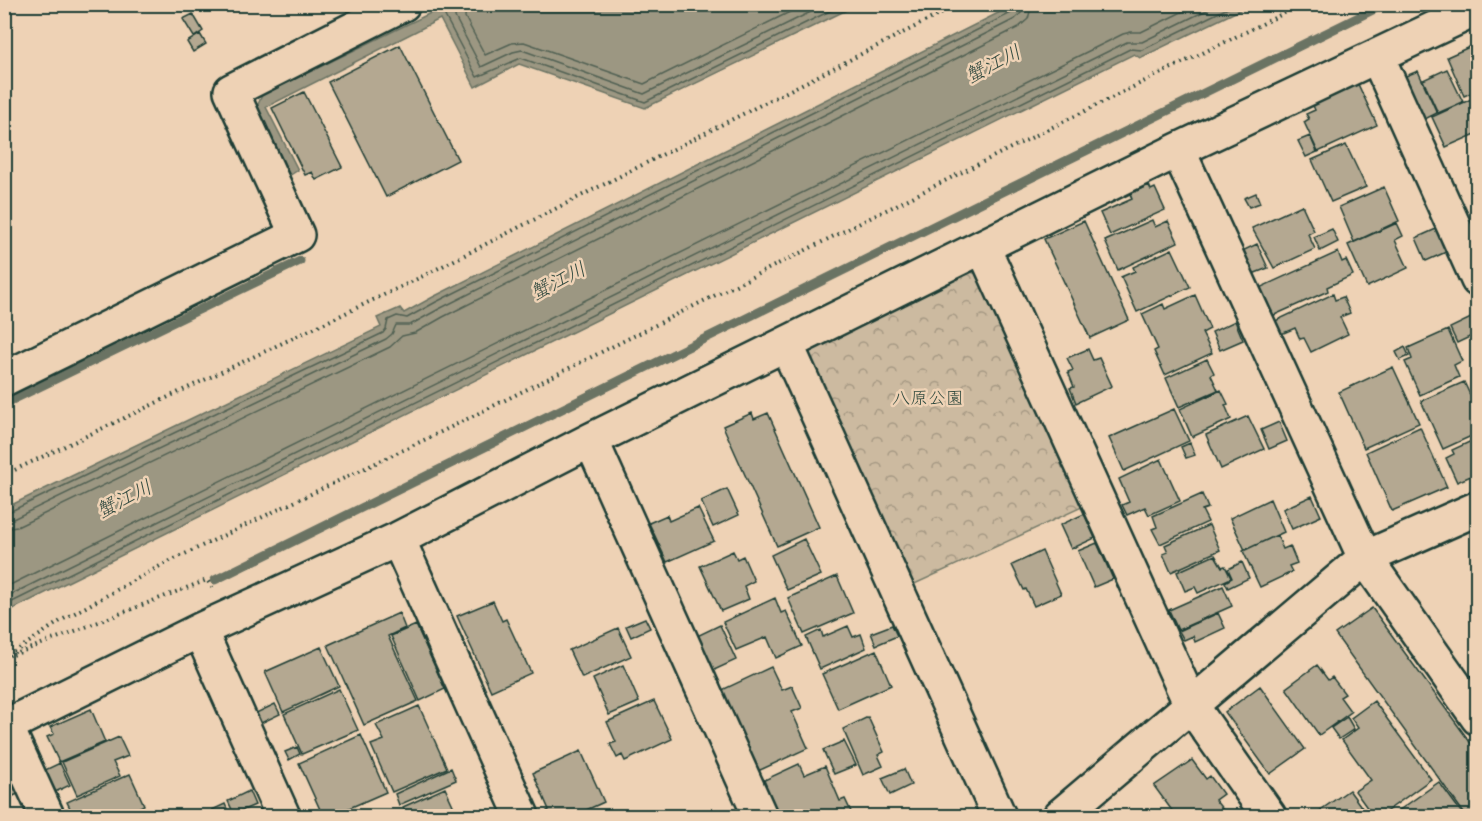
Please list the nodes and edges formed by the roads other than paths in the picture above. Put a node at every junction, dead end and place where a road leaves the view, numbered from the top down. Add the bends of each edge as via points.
1 (402, 4) edge
2 (1478, 8) edge
3 (1377, 56) junction
4 (1178, 150) junction
5 (982, 247) junction
6 (1478, 280) edge
7 (786, 344) junction
8 (4, 379) edge
9 (591, 440) junction
10 (1478, 508) edge
11 (398, 539) junction
12 (1365, 558) junction
13 (200, 630) junction
14 (1191, 705) junction
15 (1478, 718) edge
16 (5, 727) edge
17 (47, 816) edge
18 (284, 816) edge
19 (522, 816) edge
20 (760, 816) edge
21 (999, 816) edge
22 (1060, 816) edge
23 (1269, 816) edge

1 - 8 street via 231,91 297,235
2 - 3 street
3 - 4 street
3 - 6 street
4 - 5 street
4 - 12 street
5 - 7 street
5 - 14 street
7 - 9 street
7 - 21 street
9 - 11 street
9 - 20 street
10 - 12 street
11 - 13 street
11 - 19 street
12 - 14 street
12 - 15 street
13 - 16 street
13 - 18 street
14 - 22 street
14 - 23 street
16 - 17 street

